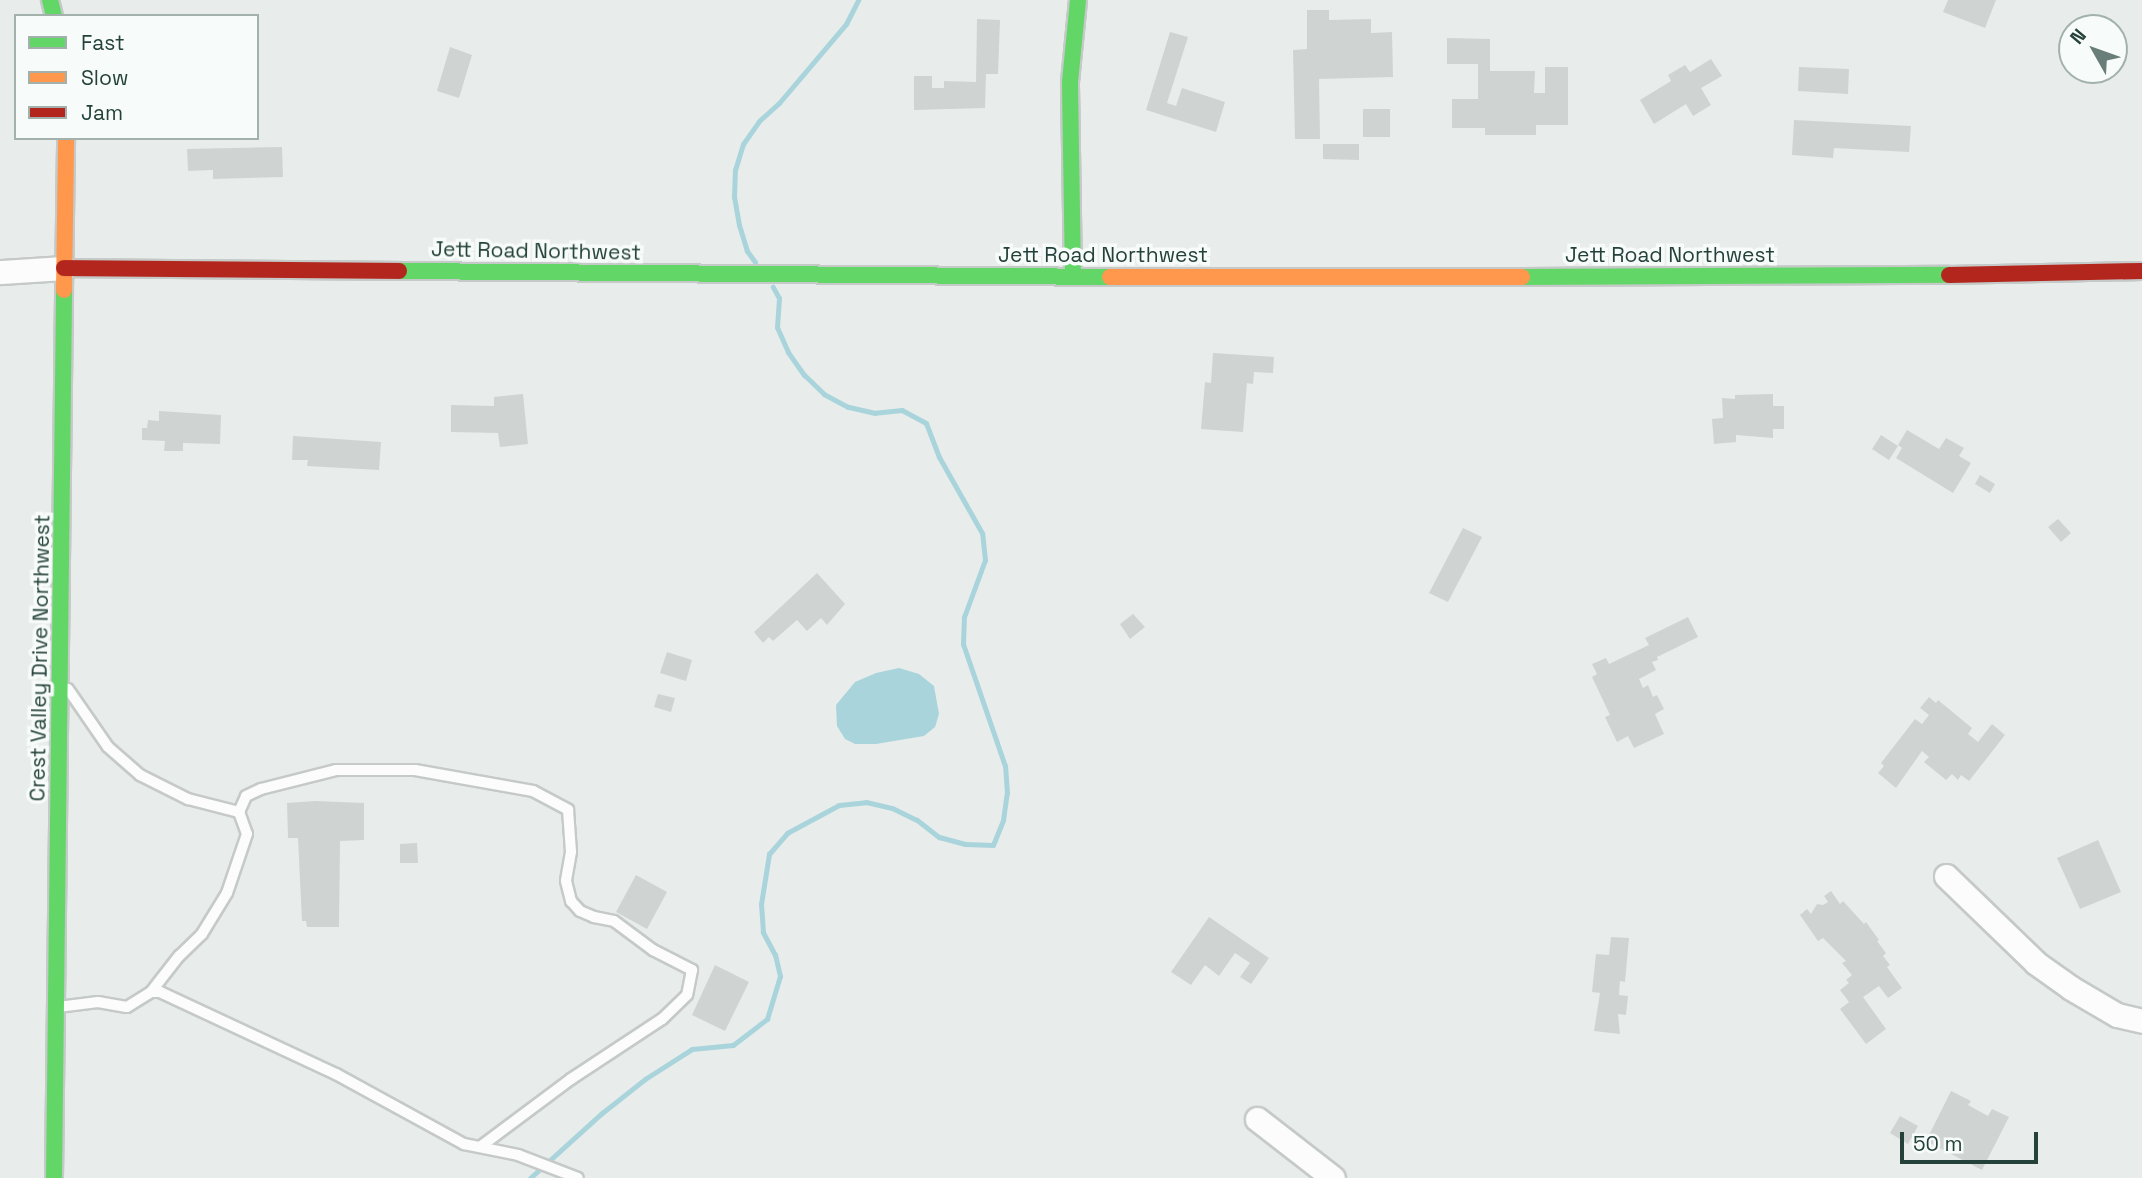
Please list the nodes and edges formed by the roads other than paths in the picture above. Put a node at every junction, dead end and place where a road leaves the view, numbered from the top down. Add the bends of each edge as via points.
1 (1078, 0) edge
2 (66, 140) edge
3 (64, 268) junction
4 (2142, 271) edge
5 (0, 272) edge
6 (1073, 277) junction
7 (61, 681) junction
8 (239, 812) junction
9 (1946, 876) dead end
10 (151, 992) junction
11 (55, 1007) junction
12 (2142, 1021) edge
13 (1257, 1119) dead end
14 (481, 1146) junction
15 (575, 1177) edge
16 (54, 1178) edge
17 (1333, 1178) edge

1 - 6 street via 1069,82
2 - 3 street, Crest Valley Drive Northwest
3 - 5 street
3 - 6 street, Jett Road Northwest
3 - 7 street, Crest Valley Drive Northwest
4 - 6 street, Jett Road Northwest via 1876,276
7 - 8 lane via 108,747 140,775 188,799
7 - 11 street, Crest Valley Drive Northwest
8 - 10 lane via 247,834 227,893 202,934
8 - 14 lane via 246,796 261,789 336,770 415,770 533,791 568,810 571,852 566,881 570,901 587,914 614,921 653,950 692,970 687,995 663,1018
9 - 12 street via 2036,963 2117,1015
10 - 11 lane via 127,1007 98,1002
10 - 14 lane via 207,1012 336,1074 452,1138
11 - 16 street, Crest Valley Drive Northwest
13 - 17 street
14 - 15 lane

